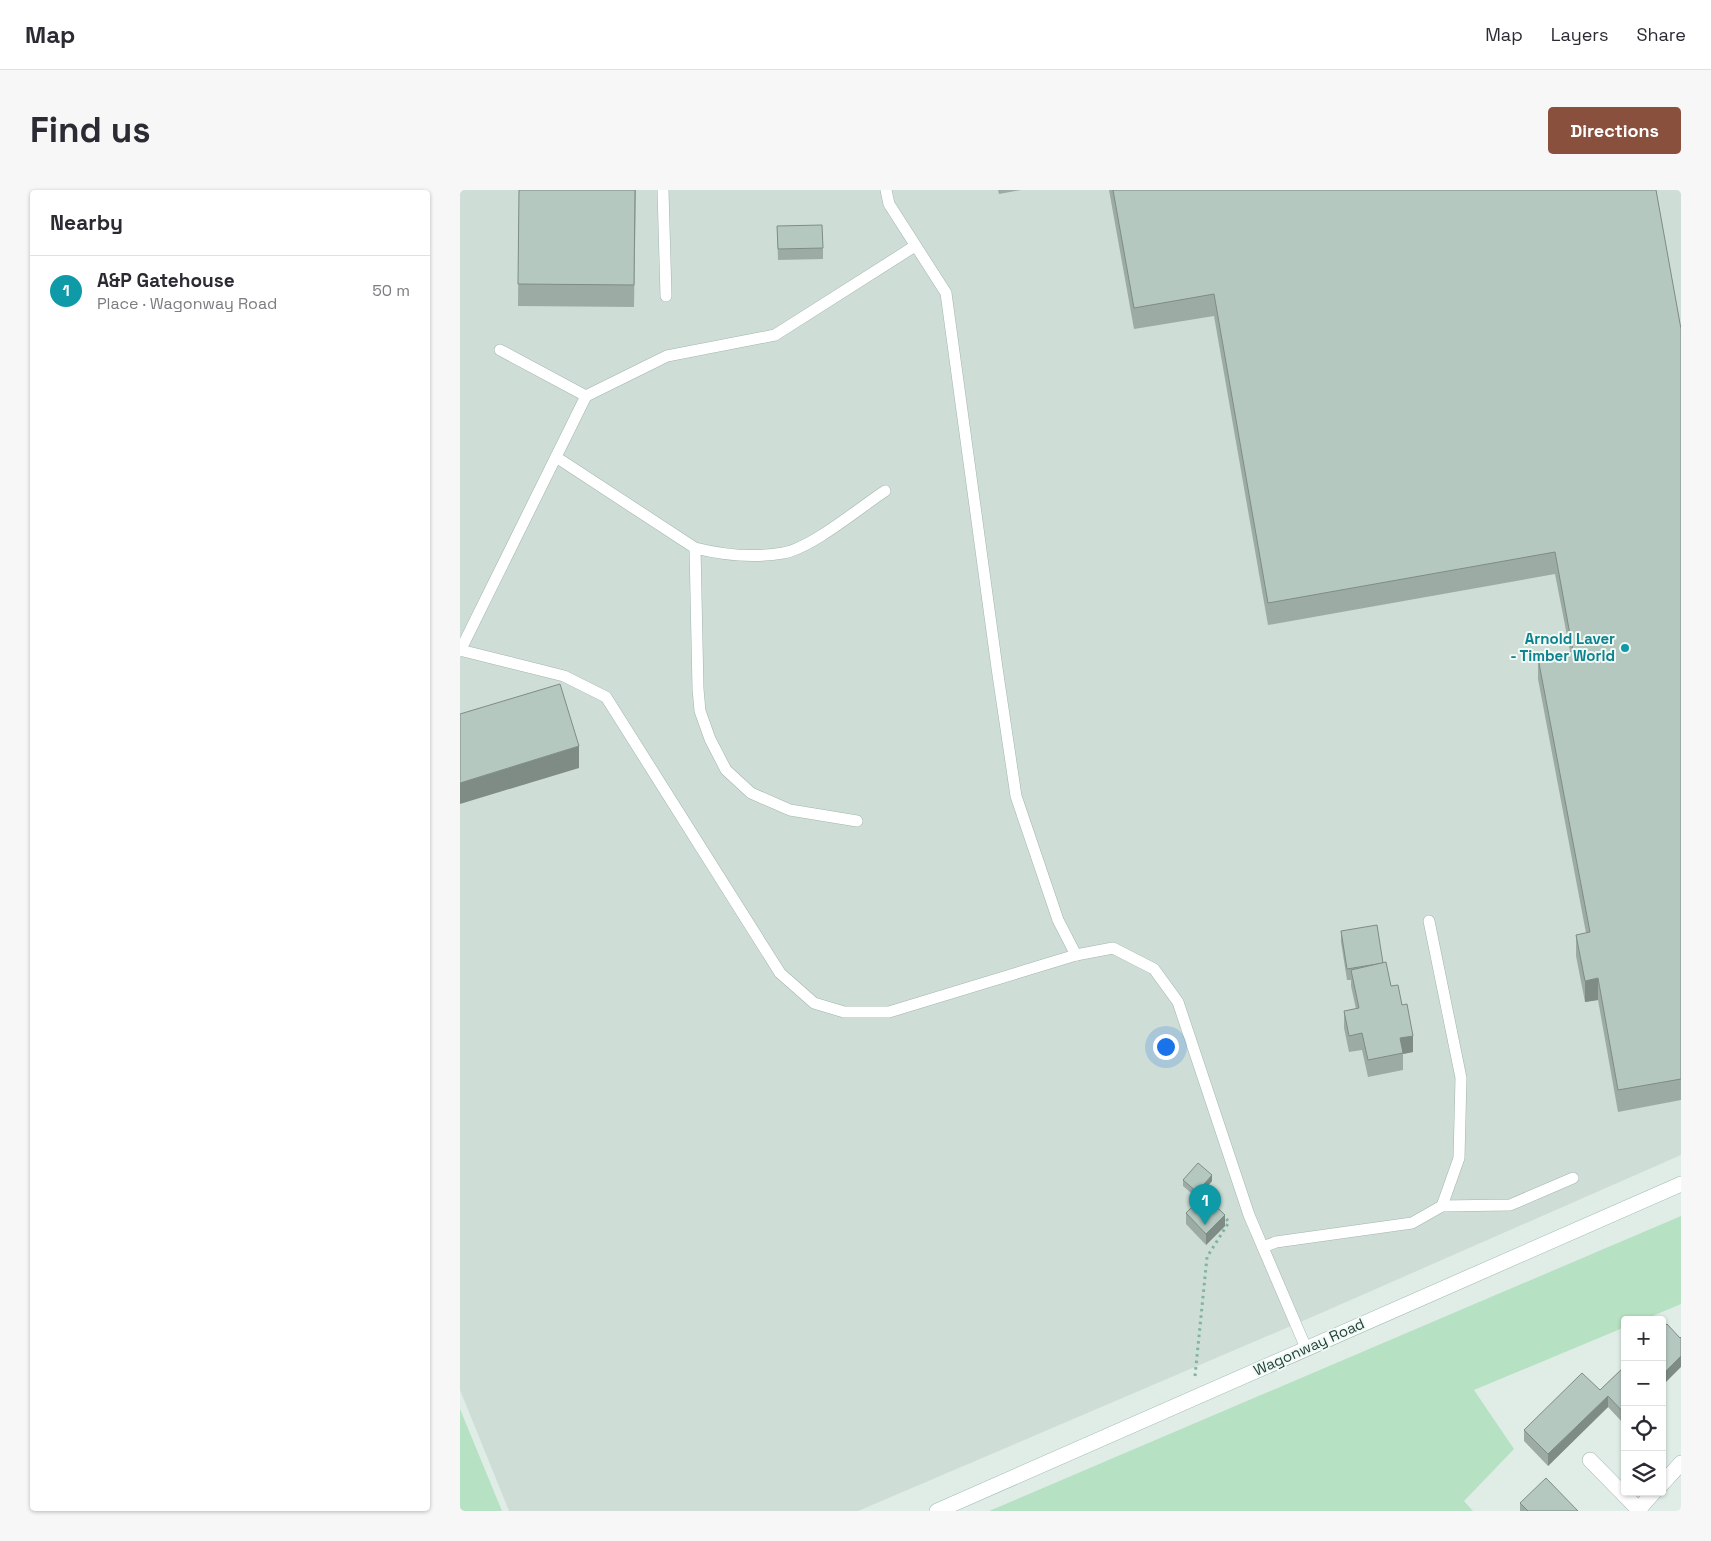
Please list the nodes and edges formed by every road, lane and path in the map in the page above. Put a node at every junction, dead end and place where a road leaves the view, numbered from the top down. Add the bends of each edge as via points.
1 (663, 190) edge
2 (886, 190) edge
3 (915, 246) junction
4 (666, 296) dead end
5 (500, 350) dead end
6 (586, 396) junction
7 (556, 457) junction
8 (884, 491) dead end
9 (695, 548) junction
10 (460, 650) edge
11 (857, 821) dead end
12 (1428, 921) dead end
13 (1076, 955) junction
14 (1573, 1178) dead end
15 (1681, 1184) edge
16 (1442, 1206) junction
17 (1218, 1220) edge
18 (1263, 1246) junction
19 (1306, 1348) junction
20 (1195, 1397) junction
21 (1590, 1460) dead end
22 (1681, 1463) edge
23 (1666, 1480) edge
24 (1651, 1496) edge
25 (1639, 1510) edge
26 (937, 1511) edge

1 - 4 lane
2 - 3 lane via 889,204
3 - 6 lane via 775,335 667,356
3 - 13 lane via 946,294 1016,796 1058,920
5 - 6 lane
6 - 7 lane
7 - 9 lane
7 - 10 lane
8 - 9 lane via 813,540 784,553 747,556 717,554
9 - 11 lane via 700,711 726,770 751,793 790,810
10 - 13 lane via 564,676 606,697 780,973 814,1003 844,1012 889,1012
12 - 16 lane via 1461,1078 1459,1158
13 - 18 lane via 1113,948 1154,969 1178,1002 1249,1215
14 - 16 lane via 1510,1205
15 - 19 main road, Wagonway Road
16 - 18 lane via 1412,1223
17 - 20 path via 1224,1214 1229,1222 1207,1257
18 - 19 lane
19 - 20 main road, Wagonway Road
20 - 26 main road, Wagonway Road
21 - 25 main road
22 - 23 main road
24 - 25 main road

